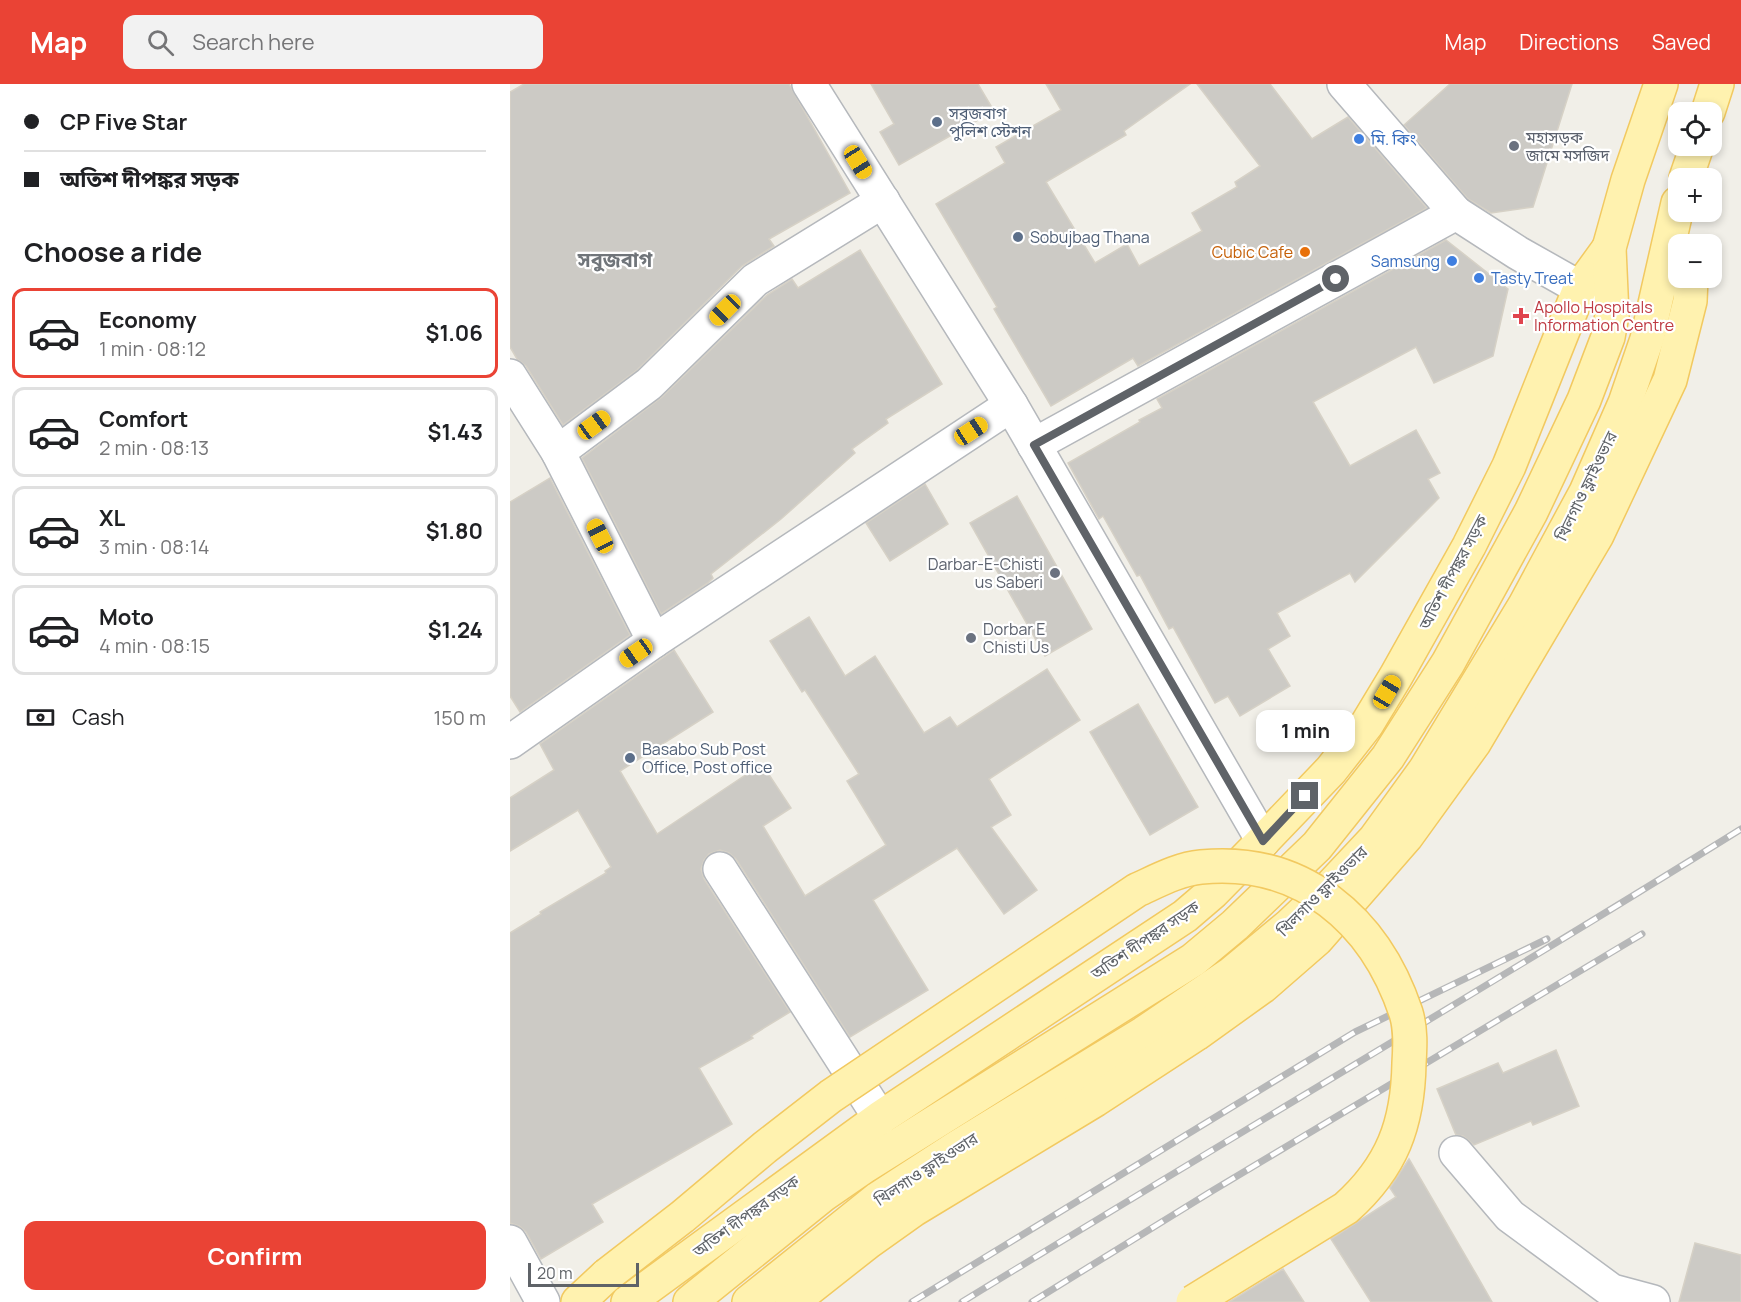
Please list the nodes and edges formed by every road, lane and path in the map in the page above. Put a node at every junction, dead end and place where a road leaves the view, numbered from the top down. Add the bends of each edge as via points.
1 (809, 84) edge
2 (1344, 84) edge
3 (1661, 84) edge
4 (1717, 84) edge
5 (1711, 102) edge
6 (883, 201) junction
7 (1456, 213) junction
8 (1671, 288) edge
9 (1682, 288) edge
10 (1601, 298) junction
11 (510, 376) edge
12 (1011, 405) junction
13 (1034, 445) junction
14 (558, 452) junction
15 (654, 640) junction
16 (510, 742) edge
17 (1263, 841) junction
18 (720, 869) dead end
19 (880, 1118) junction
20 (1456, 1153) dead end
21 (510, 1242) edge
22 (1612, 1298) edge
23 (543, 1302) edge
24 (578, 1302) edge
25 (628, 1302) edge
26 (690, 1302) edge
27 (749, 1302) edge
28 (792, 1302) edge
29 (1193, 1302) edge
30 (1653, 1302) edge

1 - 6 street
2 - 7 street
3 - 10 main road, অতিশ দীপঙ্কর সড়ক via 1628,180 1609,248
4 - 5 main road
6 - 12 street
6 - 14 street via 755,280 649,384
7 - 10 street via 1518,253
7 - 13 street
8 - 27 main road, খিলগাও ফ্লাইওভার via 1586,492 1525,605 1425,770 1375,839 1298,917 1231,974 1144,1033 879,1198
9 - 28 main road via 1690,302 1670,380 1597,536 1474,743 1407,837 1317,939 1263,986 1095,1100 913,1210
10 - 17 main road, অতিশ দীপঙ্কর সড়ক via 1469,546 1367,724 1331,770
10 - 26 main road, খিলগাও ফ্লাইওভার via 1602,356 1566,441 1448,663 1388,757 1317,846 1193,960 856,1172
11 - 14 street
12 - 13 street
12 - 15 street
13 - 17 street
14 - 15 street
15 - 16 street
17 - 19 main road, অতিশ দীপঙ্কর সড়ক via 1185,916
18 - 19 street
19 - 25 main road, অতিশ দীপঙ্কর সড়ক
20 - 22 street via 1510,1216
21 - 23 street
22 - 30 street
24 - 29 main road, bridge via 831,1096 1137,890 1200,867 1259,868 1297,880 1334,904 1356,924 1385,965 1407,1015 1407,1108 1383,1168 1364,1192 1346,1208

